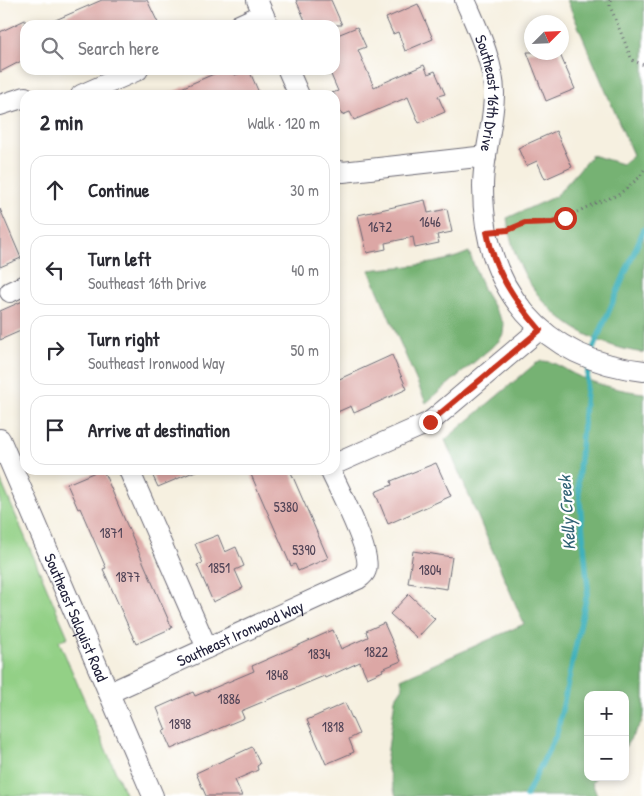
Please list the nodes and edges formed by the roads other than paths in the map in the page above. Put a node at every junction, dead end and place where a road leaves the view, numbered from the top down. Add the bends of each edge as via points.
1 (465, 0) edge
2 (263, 13) edge
3 (249, 20) edge
4 (127, 75) edge
5 (290, 75) edge
6 (92, 90) edge
7 (296, 90) edge
8 (20, 99) edge
9 (0, 105) edge
10 (486, 156) junction
11 (340, 171) edge
12 (540, 330) junction
13 (644, 371) edge
14 (0, 438) edge
15 (340, 462) edge
16 (131, 475) edge
17 (332, 475) edge
18 (207, 648) junction
19 (109, 692) junction
20 (153, 796) edge

1 - 10 street, Southeast 16th Drive via 488,58 494,92
2 - 3 street
4 - 6 street
5 - 7 street
8 - 9 street
10 - 11 street
10 - 12 street, Southeast 16th Drive via 483,185 489,244 501,278
12 - 13 street, Southeast 16th Drive via 563,347 592,360
12 - 15 street via 430,422
14 - 19 street, Southeast Salquist Road
16 - 18 street
17 - 18 street, Southeast Ironwood Way via 362,542 367,558 366,570 358,579
18 - 19 street, Southeast Ironwood Way
19 - 20 street, Southeast Salquist Road

